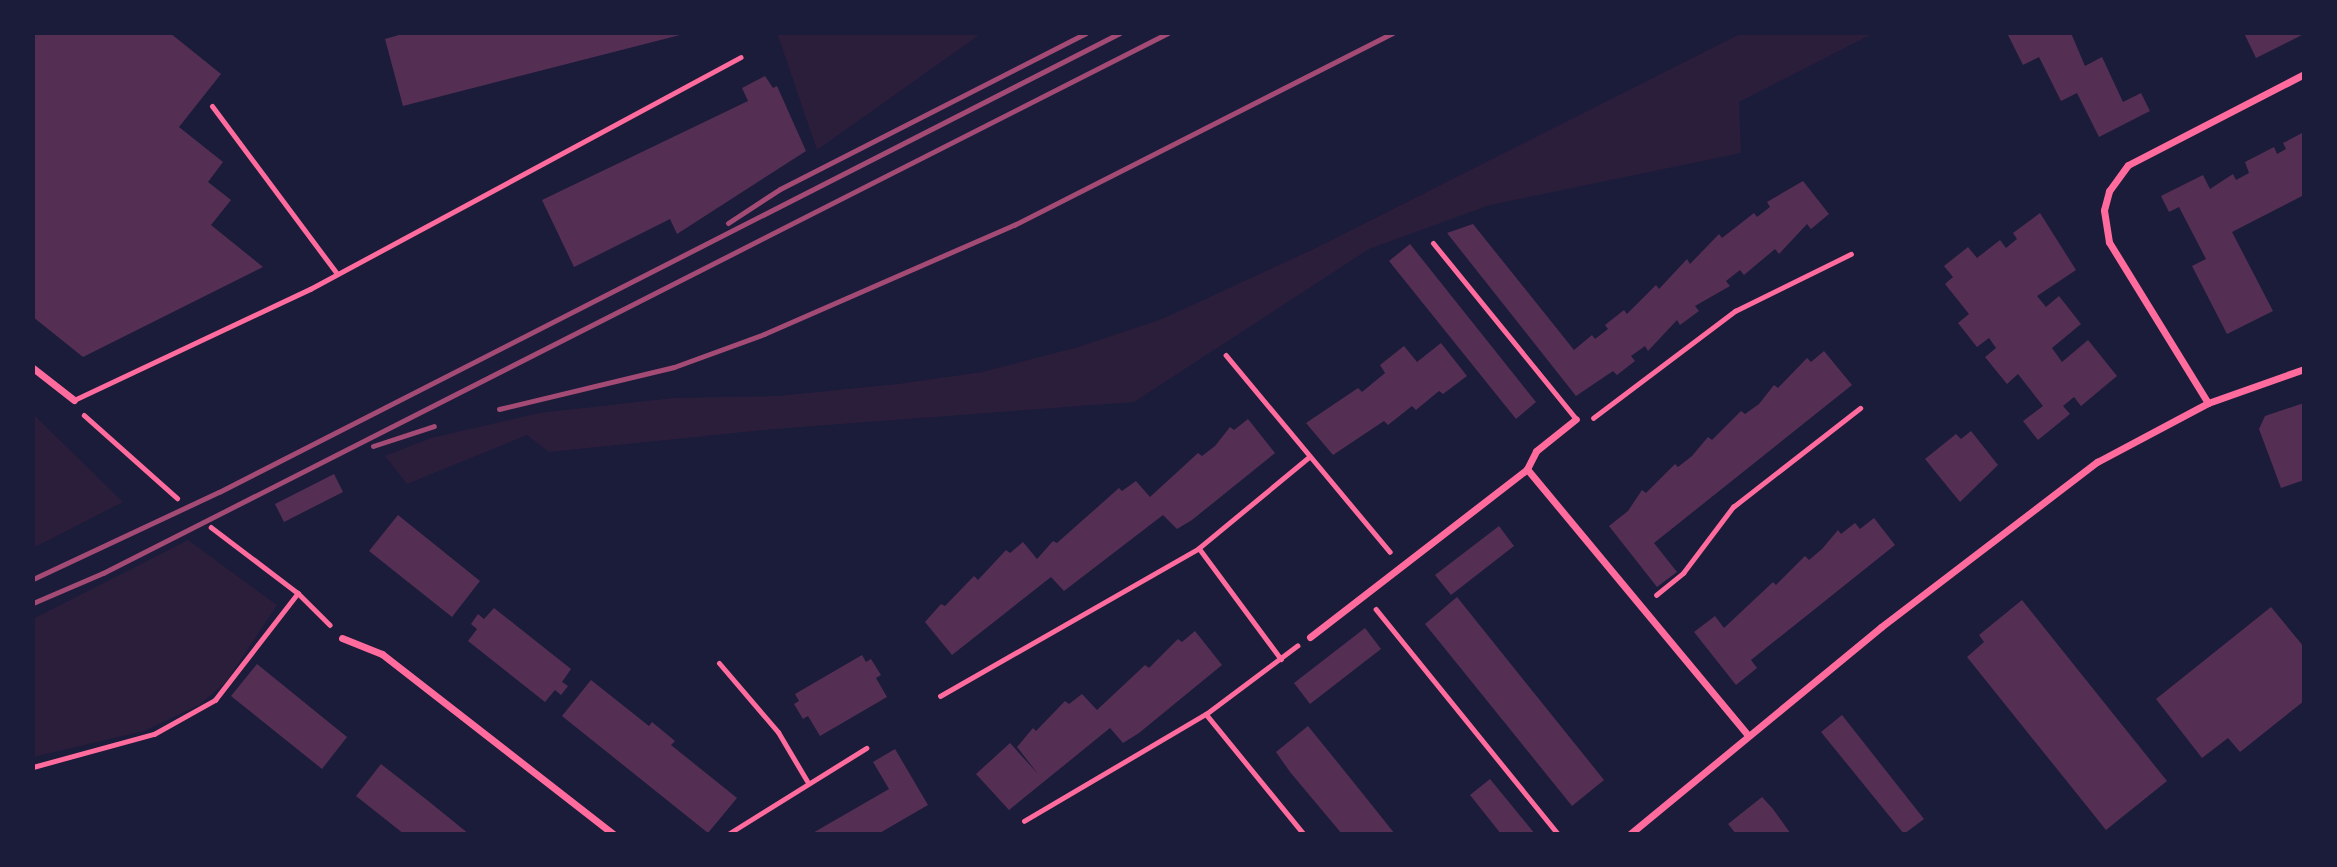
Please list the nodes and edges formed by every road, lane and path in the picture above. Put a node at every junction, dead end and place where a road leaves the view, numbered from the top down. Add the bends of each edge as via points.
1 (741, 57) dead end
2 (2304, 74) edge
3 (212, 106) dead end
4 (1433, 243) dead end
5 (1851, 254) dead end
6 (337, 274) junction
7 (1226, 355) dead end
8 (33, 368) edge
9 (2304, 369) edge
10 (74, 400) junction
11 (2208, 403) junction
12 (1860, 408) dead end
13 (1576, 419) junction
14 (1309, 457) junction
15 (1527, 469) junction
16 (177, 498) dead end
17 (211, 527) dead end
18 (1199, 548) junction
19 (1402, 566) junction
20 (298, 593) junction
21 (1365, 595) junction
22 (1642, 607) junction
23 (1310, 637) joint
24 (342, 638) joint
25 (1281, 659) junction
26 (719, 663) dead end
27 (940, 696) dead end
28 (1206, 714) junction
29 (1748, 735) junction
30 (866, 748) dead end
31 (33, 767) edge
32 (807, 781) junction
33 (1024, 821) dead end
34 (613, 834) edge
35 (728, 834) edge
36 (1304, 834) edge
37 (1558, 834) edge
38 (1630, 834) edge

1 - 6 lane
2 - 11 street via 2128,165 2109,191 2104,210 2109,242
3 - 6 lane
4 - 13 lane
5 - 13 path via 1735,311 1592,418
6 - 10 lane
7 - 14 path
8 - 10 street
9 - 11 street
10 - 16 path via 92,426
11 - 29 street via 2097,462 2033,506
12 - 22 path via 1733,507 1684,573
13 - 15 street via 1536,451
14 - 18 path
14 - 19 path
15 - 19 street
15 - 22 street
17 - 20 path
18 - 25 path
18 - 27 path
19 - 21 street
20 - 24 path
20 - 31 path via 215,700 153,734
21 - 23 street
21 - 37 path
22 - 29 street
23 - 25 path
24 - 34 street via 382,654
25 - 28 path
26 - 32 lane via 778,732
28 - 33 path
28 - 36 path
29 - 38 street
30 - 32 lane
32 - 35 lane

